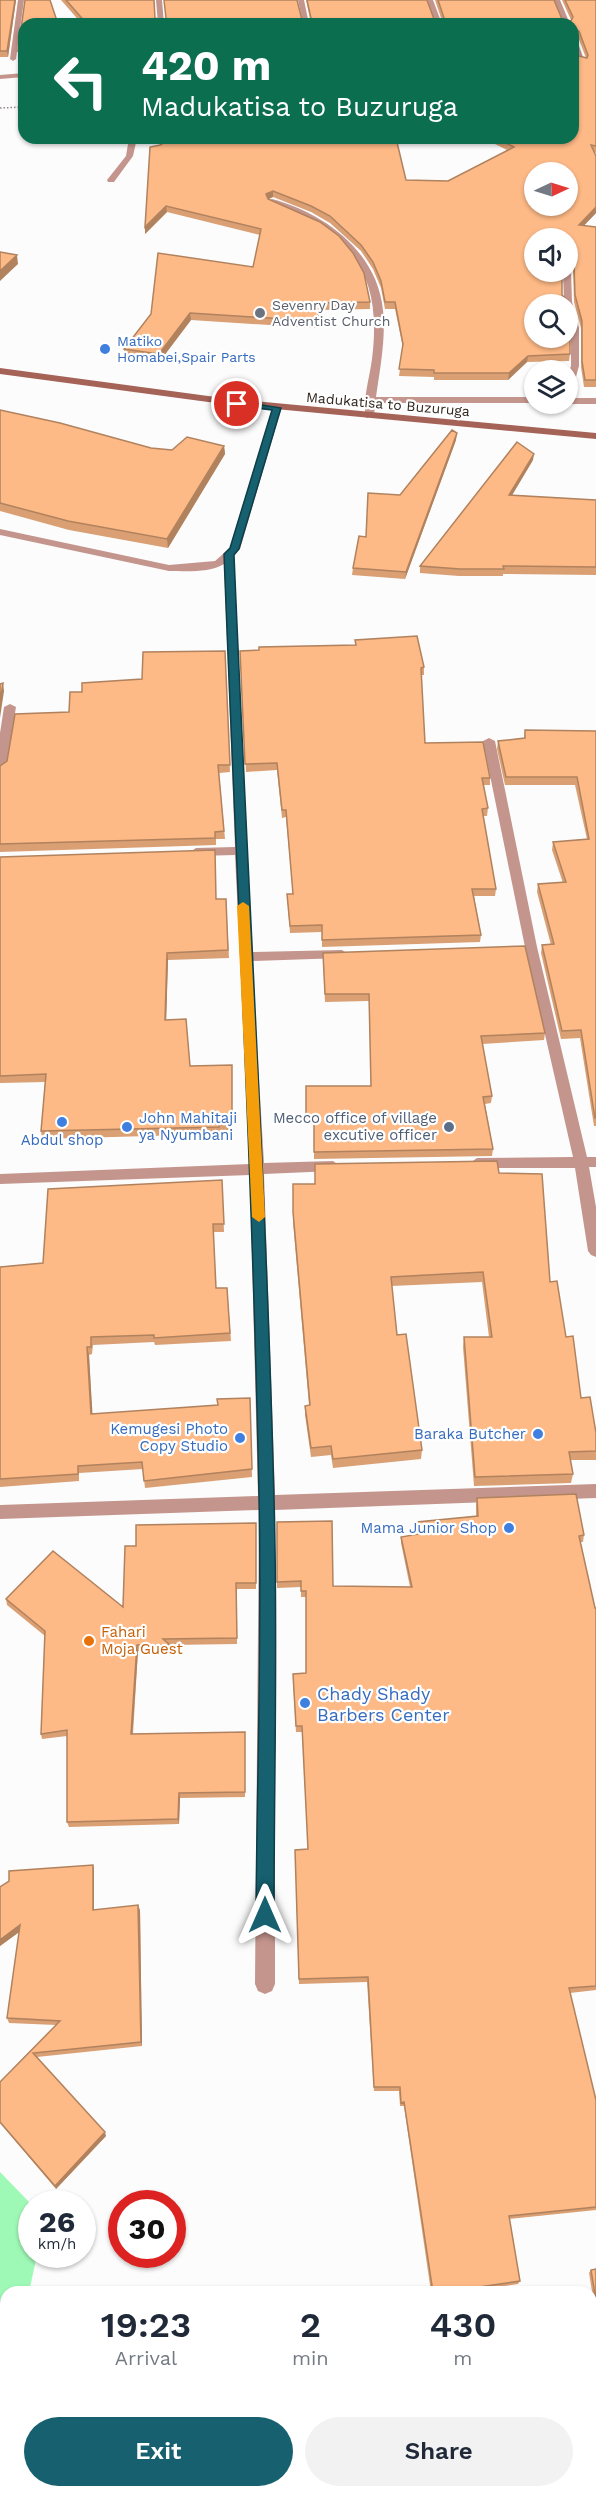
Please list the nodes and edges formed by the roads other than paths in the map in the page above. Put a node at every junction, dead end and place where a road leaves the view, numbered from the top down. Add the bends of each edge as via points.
1 (21, 0) edge
2 (159, 0) edge
3 (301, 0) edge
4 (430, 0) edge
5 (557, 0) edge
6 (19, 18) edge
7 (160, 18) edge
8 (305, 18) edge
9 (437, 18) edge
10 (564, 18) edge
11 (18, 22) edge
12 (579, 52) edge
13 (13, 59) dead end
14 (583, 61) edge
15 (18, 76) edge
16 (0, 77) edge
17 (134, 144) edge
18 (111, 180) dead end
19 (272, 201) edge
20 (567, 282) edge
21 (575, 360) edge
22 (0, 371) edge
23 (371, 400) junction
24 (524, 400) edge
25 (578, 401) edge
26 (596, 401) edge
27 (276, 408) junction
28 (369, 416) junction
29 (596, 436) edge
30 (0, 532) edge
31 (229, 554) junction
32 (10, 707) dead end
33 (489, 741) dead end
34 (0, 768) edge
35 (241, 851) junction
36 (183, 853) edge
37 (352, 953) edge
38 (245, 957) junction
39 (581, 1161) junction
40 (596, 1162) edge
41 (468, 1163) edge
42 (351, 1165) edge
43 (257, 1167) junction
44 (0, 1179) edge
45 (596, 1251) edge
46 (596, 1491) edge
47 (267, 1502) junction
48 (0, 1512) edge
49 (265, 1984) dead end

1 - 6 street
2 - 7 street
3 - 8 street
4 - 9 street
5 - 10 street
11 - 13 street
12 - 14 street
15 - 16 street
17 - 18 street via 129,159
19 - 23 street via 308,214 332,229 362,264 378,301 380,319
20 - 21 street via 575,328
22 - 27 main road, Madukatisa to Buzuruga via 118,390
23 - 24 street
23 - 28 street
25 - 26 street
27 - 28 main road, Madukatisa to Buzuruga
27 - 31 street via 235,549
28 - 29 main road, Madukatisa to Buzuruga
30 - 31 street via 169,568 218,564
31 - 35 street
32 - 34 street
33 - 39 street via 525,947
35 - 36 street
35 - 38 street
37 - 38 street
38 - 43 street
39 - 40 street
39 - 41 street
39 - 45 street
42 - 43 street
43 - 44 street
43 - 47 street
46 - 47 street
47 - 48 street
47 - 49 street

